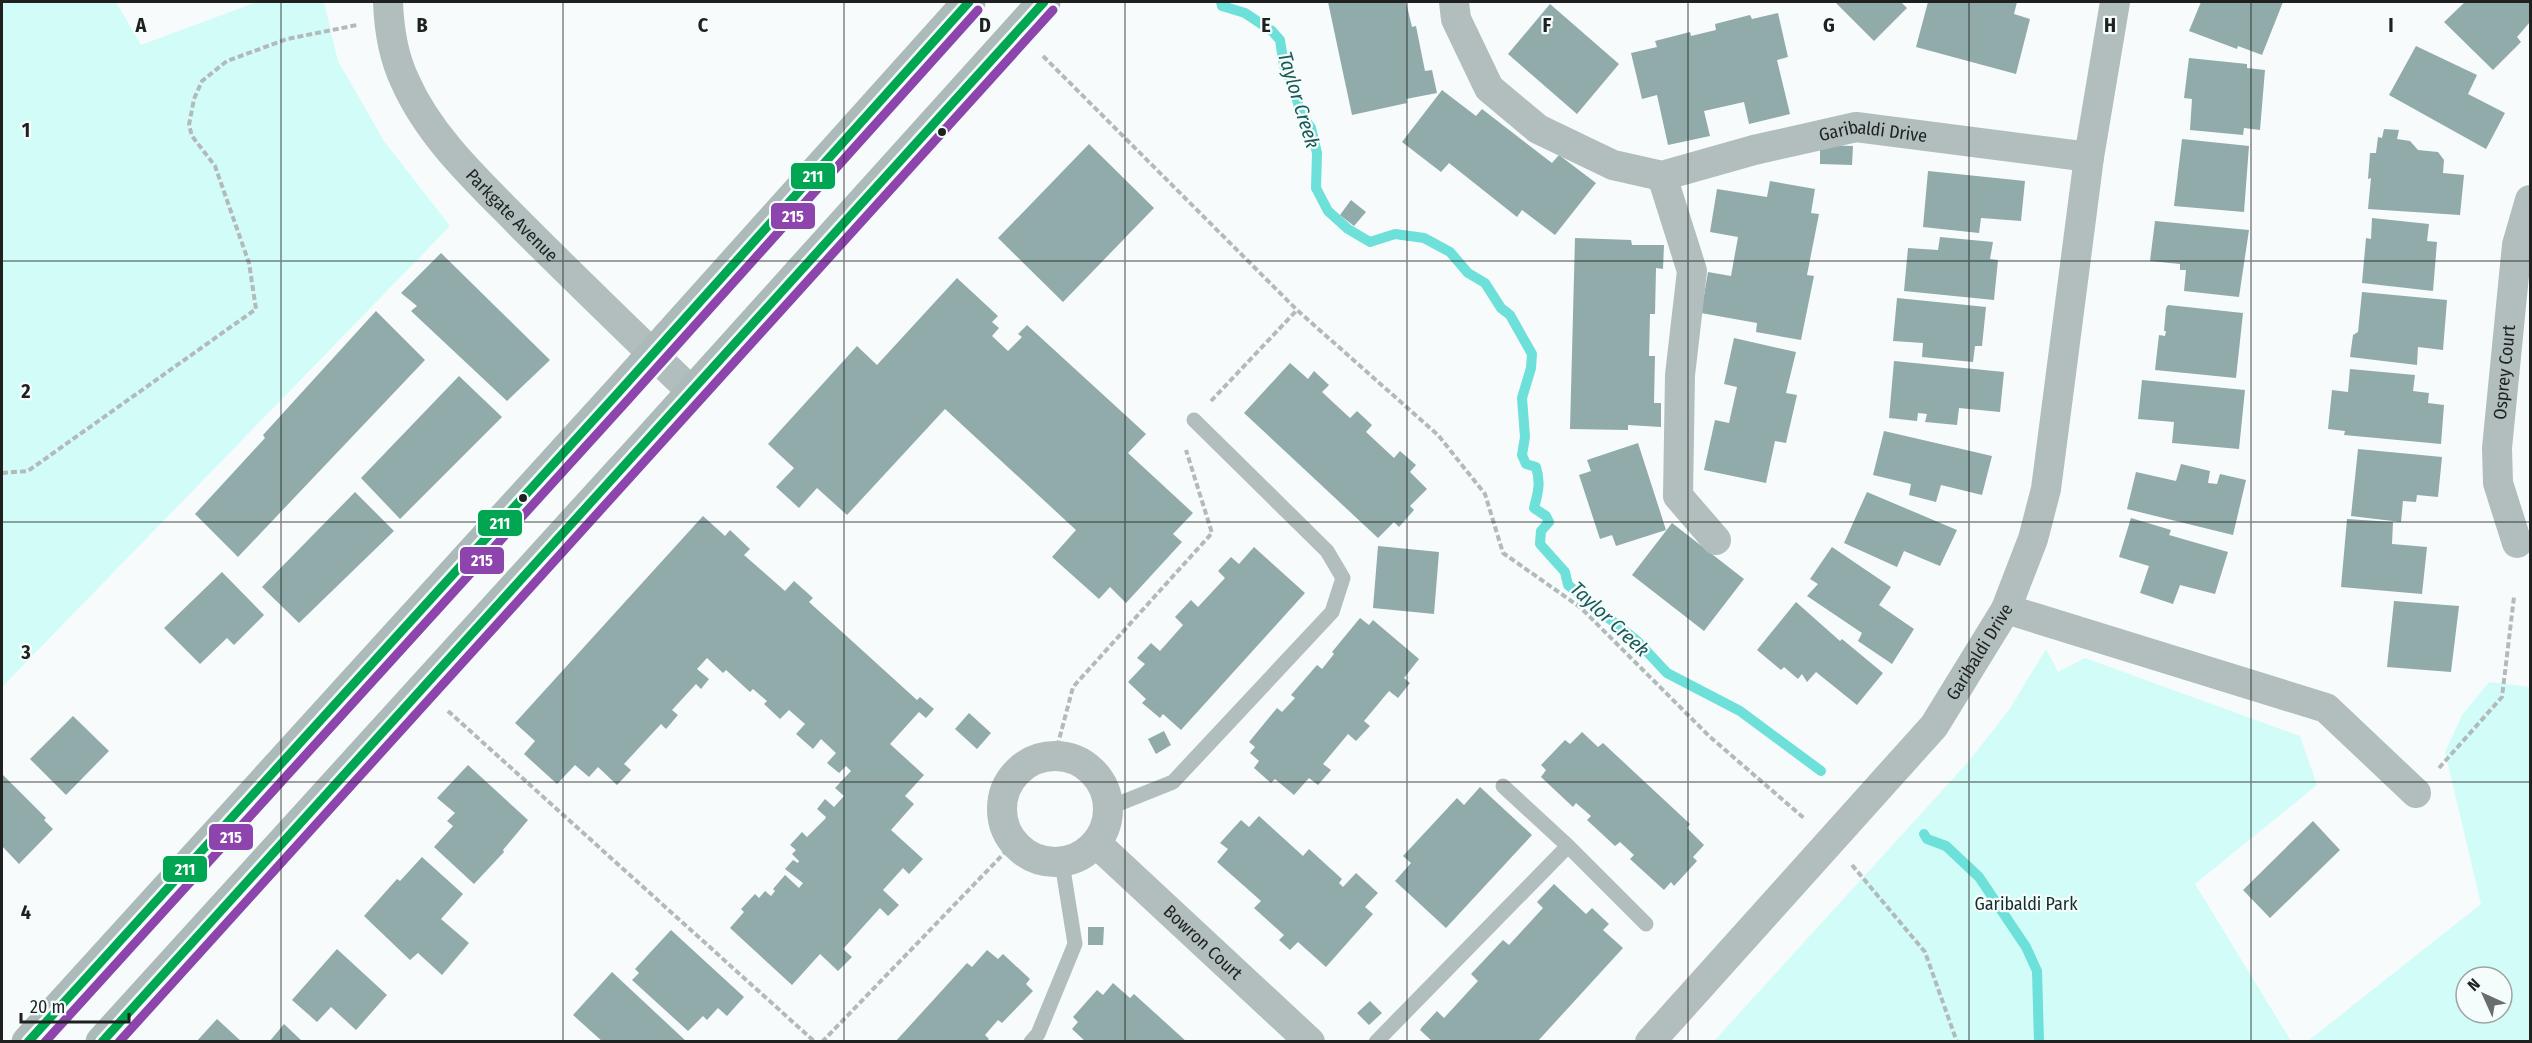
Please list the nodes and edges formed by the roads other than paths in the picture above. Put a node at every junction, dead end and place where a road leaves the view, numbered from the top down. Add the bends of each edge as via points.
1 (969, 2) edge
2 (1044, 2) edge
3 (1454, 2) edge
4 (2115, 2) edge
5 (388, 12) edge
6 (2089, 157) junction
7 (1662, 176) junction
8 (2530, 200) edge
9 (652, 354) junction
10 (692, 392) junction
11 (1194, 420) road end
12 (1716, 540) dead end
13 (2517, 543) dead end
14 (2006, 609) junction
15 (1503, 786) dead end
16 (2416, 793) road end
17 (1108, 808) junction
18 (1096, 843) junction
19 (1568, 846) junction
20 (1062, 863) junction
21 (1646, 924) dead end
22 (1038, 1039) edge
23 (28, 1041) edge
24 (102, 1041) edge
25 (1310, 1041) edge
26 (1376, 1041) edge
27 (1650, 1041) edge

1 - 9 main road
2 - 10 main road
3 - 7 street, Garibaldi Drive via 1456,19 1489,88 1538,129 1612,165
4 - 6 street, Garibaldi Drive
5 - 9 street, Parkgate Avenue via 394,51 405,82 442,142
6 - 7 street, Garibaldi Drive via 1856,127
6 - 14 street, Garibaldi Drive via 2046,489 2033,539
7 - 12 street via 1692,271 1680,375 1678,496
8 - 13 street, Osprey Court via 2517,245 2497,448 2498,483
9 - 10 street, Parkgate Avenue
9 - 23 main road
10 - 24 main road
11 - 17 lane via 1327,551 1343,578 1332,612 1173,782
14 - 16 street via 2326,708
14 - 27 street, Garibaldi Drive via 1934,726
15 - 19 lane
17 - 18 street via 1106,827
17 - 20 street via 1101,782 1082,762 1055,755 1031,760 1012,776 1002,798 1002,823 1013,844 1035,860
18 - 20 street via 1081,856
18 - 25 street, Bowron Court
19 - 21 lane
19 - 26 lane
20 - 22 lane via 1075,944

